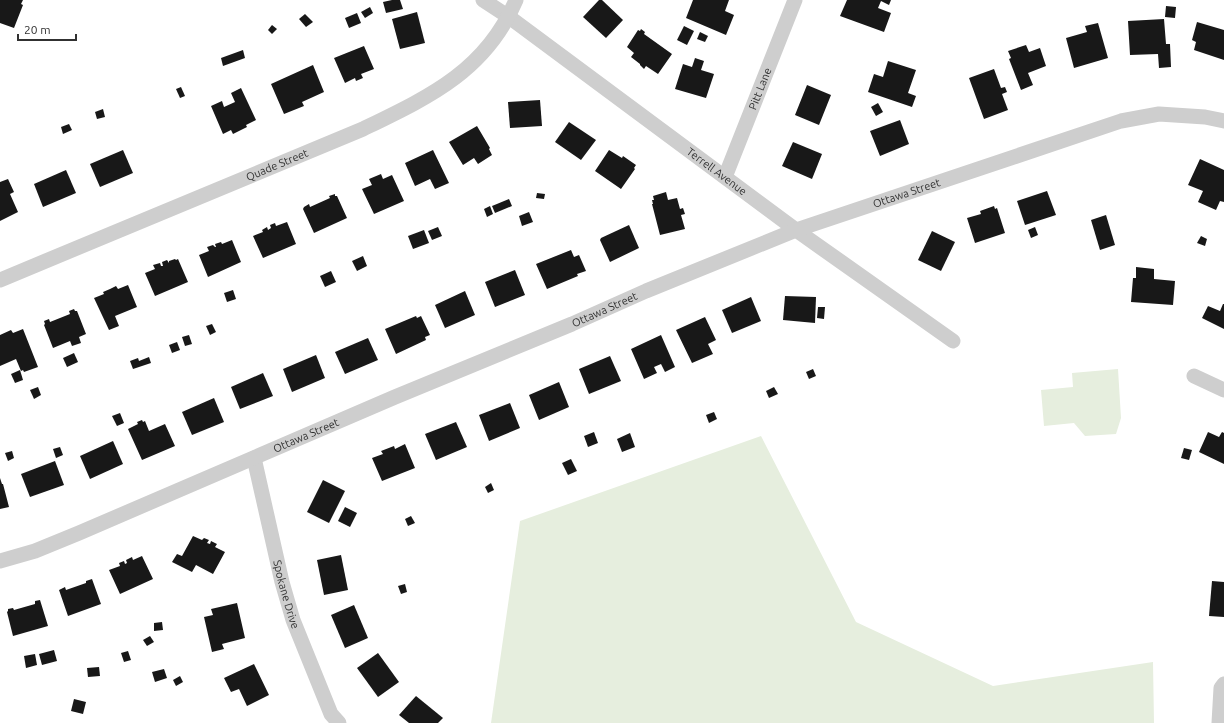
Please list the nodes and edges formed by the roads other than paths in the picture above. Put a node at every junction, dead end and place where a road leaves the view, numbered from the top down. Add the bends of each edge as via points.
1 (483, 0) edge
2 (516, 0) edge
3 (795, 0) edge
4 (509, 17) junction
5 (1224, 121) edge
6 (725, 177) junction
7 (796, 230) junction
8 (0, 280) edge
9 (953, 341) dead end
10 (1194, 376) dead end
11 (1224, 390) edge
12 (254, 458) junction
13 (0, 561) edge
14 (1224, 684) edge
15 (339, 723) edge
16 (1219, 723) edge

1 - 4 street, Terrell Avenue
2 - 4 street, Quade Street
3 - 6 street, Pitt Lane
4 - 6 street, Terrell Avenue
4 - 8 street, Quade Street via 491,44 468,68 405,109 363,129
5 - 7 street, Ottawa Street via 1159,114 1122,121
6 - 7 street, Terrell Avenue
7 - 9 street, Terrell Avenue
7 - 12 street, Ottawa Street
10 - 11 street
12 - 13 street, Ottawa Street via 79,533
12 - 15 street, Spokane Drive via 282,582 294,620 331,714
14 - 16 street via 1221,688

